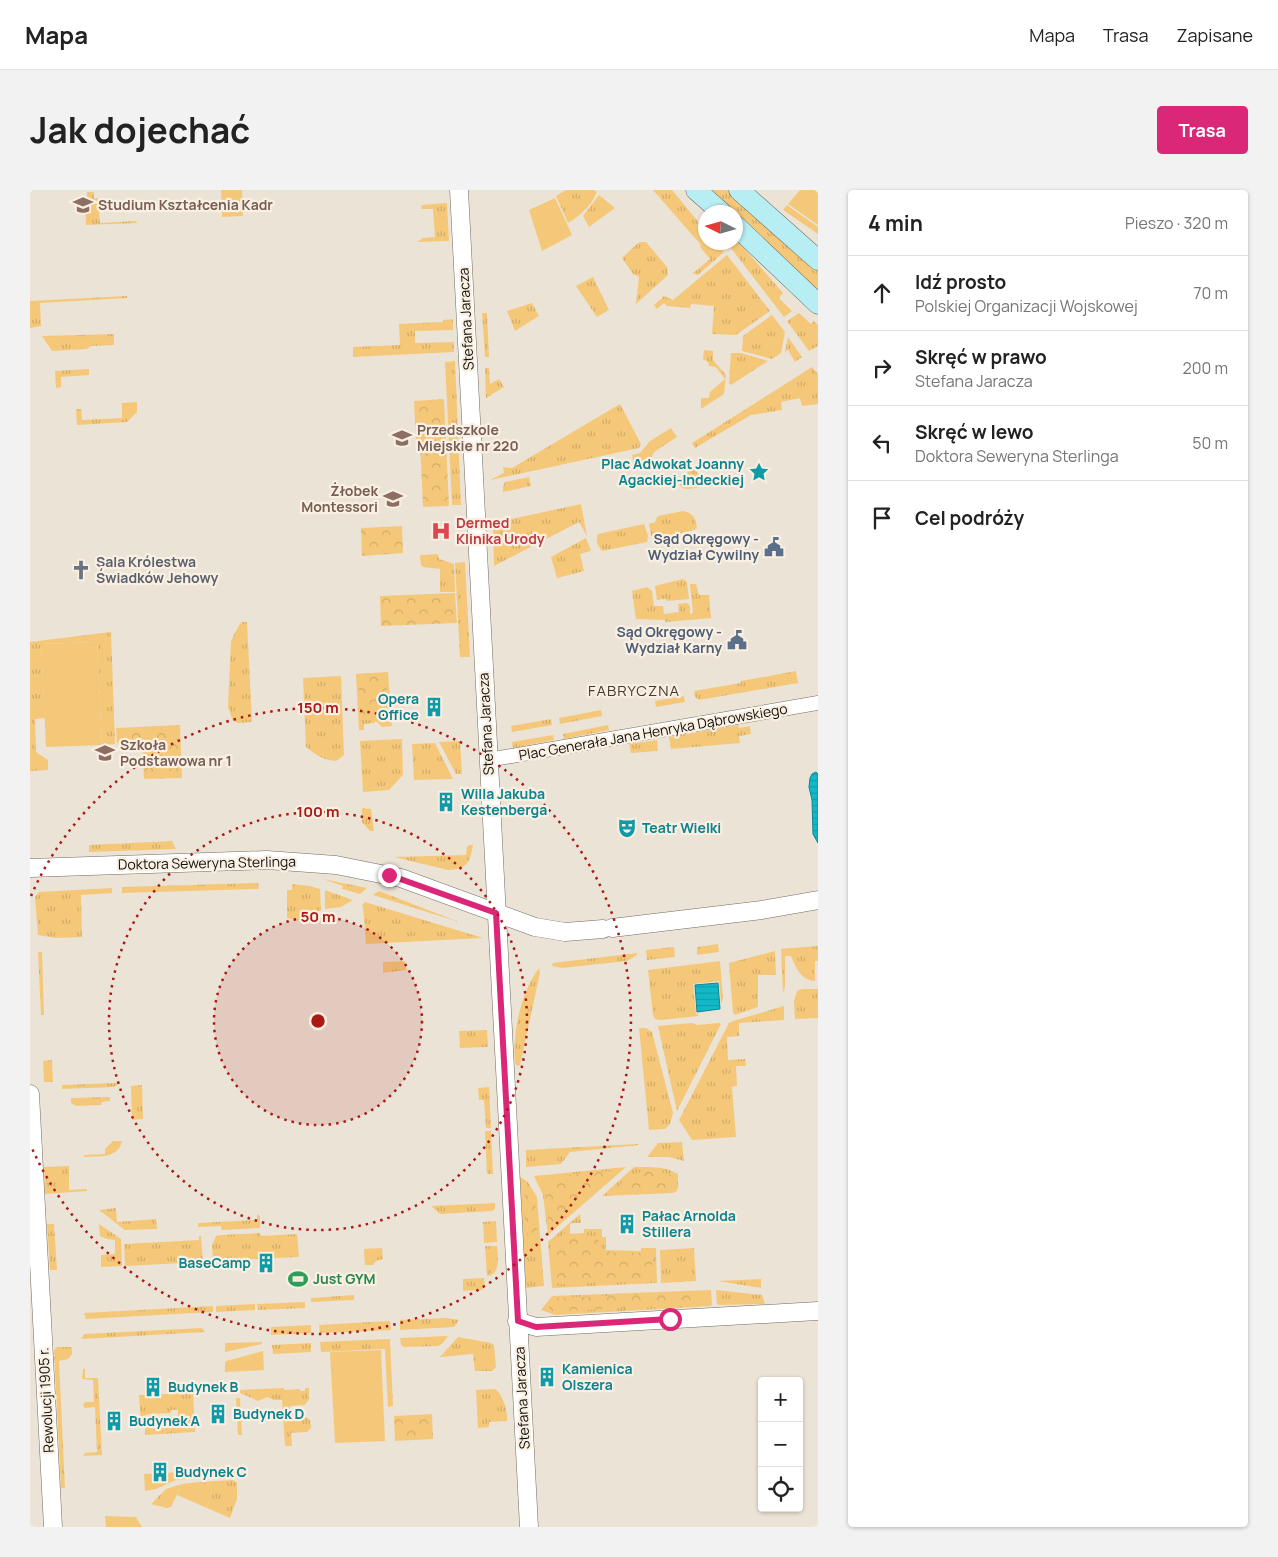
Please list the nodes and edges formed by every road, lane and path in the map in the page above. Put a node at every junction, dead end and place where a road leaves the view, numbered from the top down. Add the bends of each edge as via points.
1 (459, 190) edge
2 (696, 190) edge
3 (739, 190) edge
4 (713, 205) edge
5 (743, 233) edge
6 (818, 260) edge
7 (818, 304) edge
8 (818, 703) edge
9 (488, 760) junction
10 (30, 868) edge
11 (818, 900) edge
12 (496, 913) junction
13 (30, 1094) edge
14 (818, 1311) edge
15 (518, 1321) junction
16 (52, 1527) edge
17 (529, 1527) edge

1 - 9 street, Stefana Jaracza
2 - 4 main road
3 - 6 main road
5 - 7 main road
8 - 9 street, Plac Generała Jana Henryka Dąbrowskiego
9 - 12 street, Stefana Jaracza
10 - 12 street, Doktora Seweryna Sterlinga via 267,860 336,864 401,878
11 - 12 street via 762,910 565,932
12 - 15 street, Stefana Jaracza
13 - 16 street, Rewolucji 1905 r.
14 - 15 street via 536,1327
15 - 17 street, Stefana Jaracza

